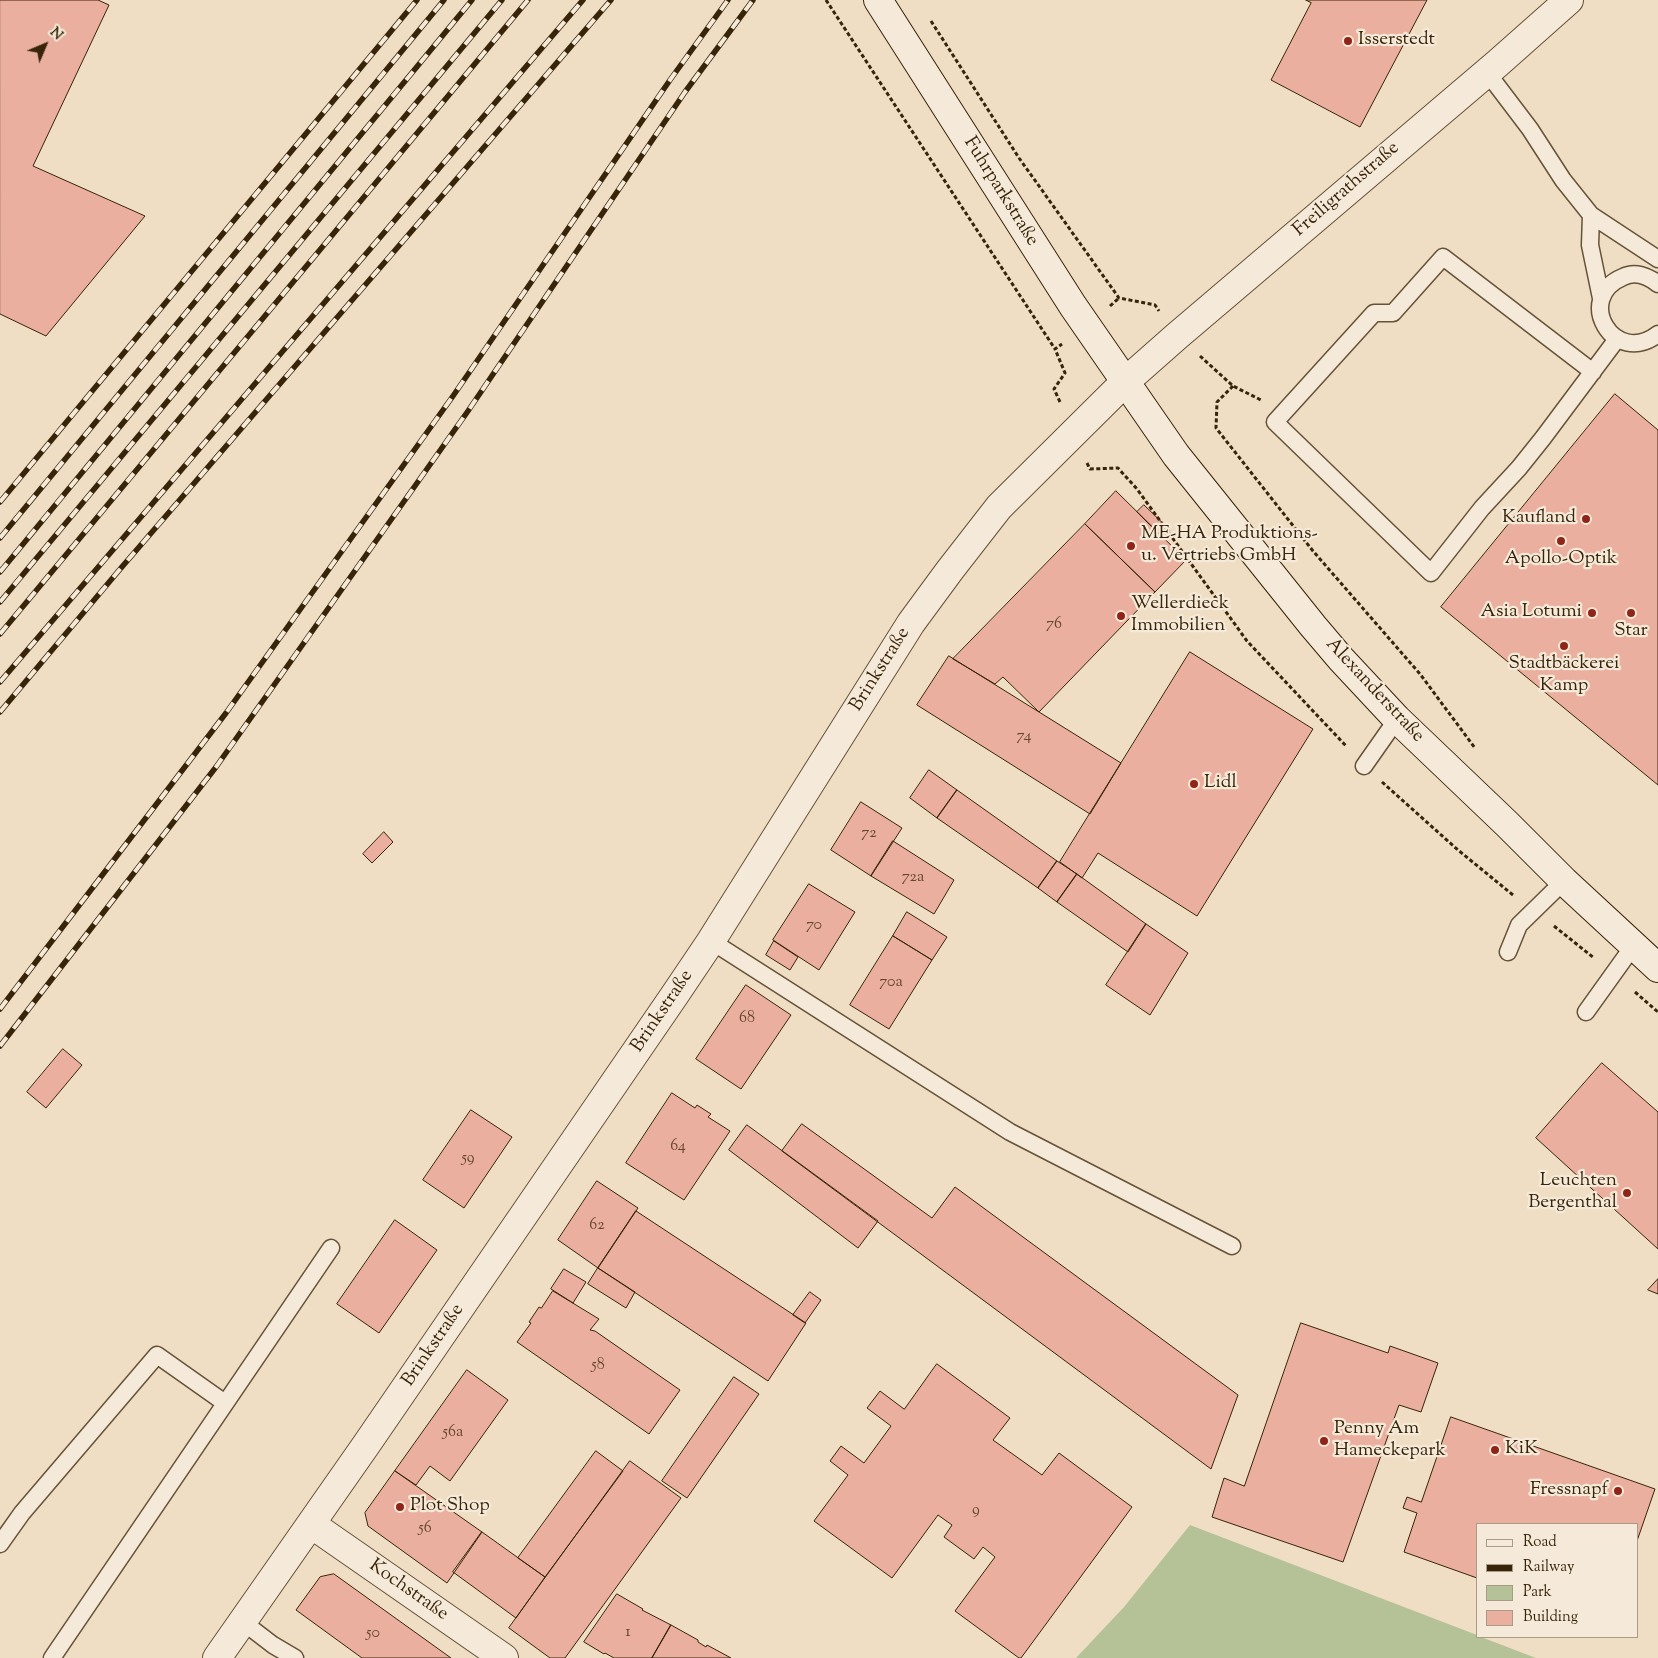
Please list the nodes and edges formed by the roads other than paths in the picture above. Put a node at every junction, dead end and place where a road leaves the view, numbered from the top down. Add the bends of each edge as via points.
1 (878, 0) edge
2 (1569, 0) edge
3 (1486, 71) junction
4 (1592, 215) junction
5 (1656, 257) edge
6 (1653, 280) edge
7 (1601, 298) junction
8 (1658, 334) edge
9 (1617, 339) junction
10 (1594, 372) junction
11 (1126, 381) junction
12 (1397, 719) junction
13 (1364, 766) road end
14 (1564, 882) junction
15 (711, 941) junction
16 (1634, 945) junction
17 (1508, 952) dead end
18 (1658, 968) edge
19 (1586, 1012) dead end
20 (1232, 1246) dead end
21 (331, 1248) dead end
22 (225, 1403) junction
23 (311, 1524) junction
24 (0, 1544) edge
25 (243, 1622) junction
26 (52, 1658) edge
27 (217, 1658) edge
28 (295, 1658) edge
29 (504, 1658) edge

1 - 11 street, Fuhrparkstraße via 1080,316
2 - 3 street, Freiligrathstraße
3 - 4 lane via 1563,180
3 - 11 street, Freiligrathstraße
4 - 5 lane
4 - 7 lane via 1590,245
5 - 6 lane
6 - 7 lane via 1638,274 1627,275 1607,287
7 - 9 lane via 1599,310 1602,321
8 - 9 lane via 1640,343
9 - 10 lane
10 - 10 lane via 1443,257 1393,313 1374,313 1275,422 1431,573 1482,508 1544,438
11 - 12 street, Alexanderstraße via 1182,462 1340,659
11 - 15 street, Brinkstraße via 1000,507 950,570 911,623
12 - 13 lane
12 - 14 street, Alexanderstraße
14 - 16 street, Alexanderstraße
14 - 17 lane via 1519,926
15 - 20 lane via 1010,1132
15 - 23 street, Brinkstraße
16 - 18 street, Alexanderstraße
16 - 19 lane
21 - 22 lane
22 - 24 lane via 157,1355 22,1513
22 - 26 lane
23 - 25 street, Brinkstraße
23 - 29 street, Kochstraße
25 - 27 street, Brinkstraße
25 - 28 lane

